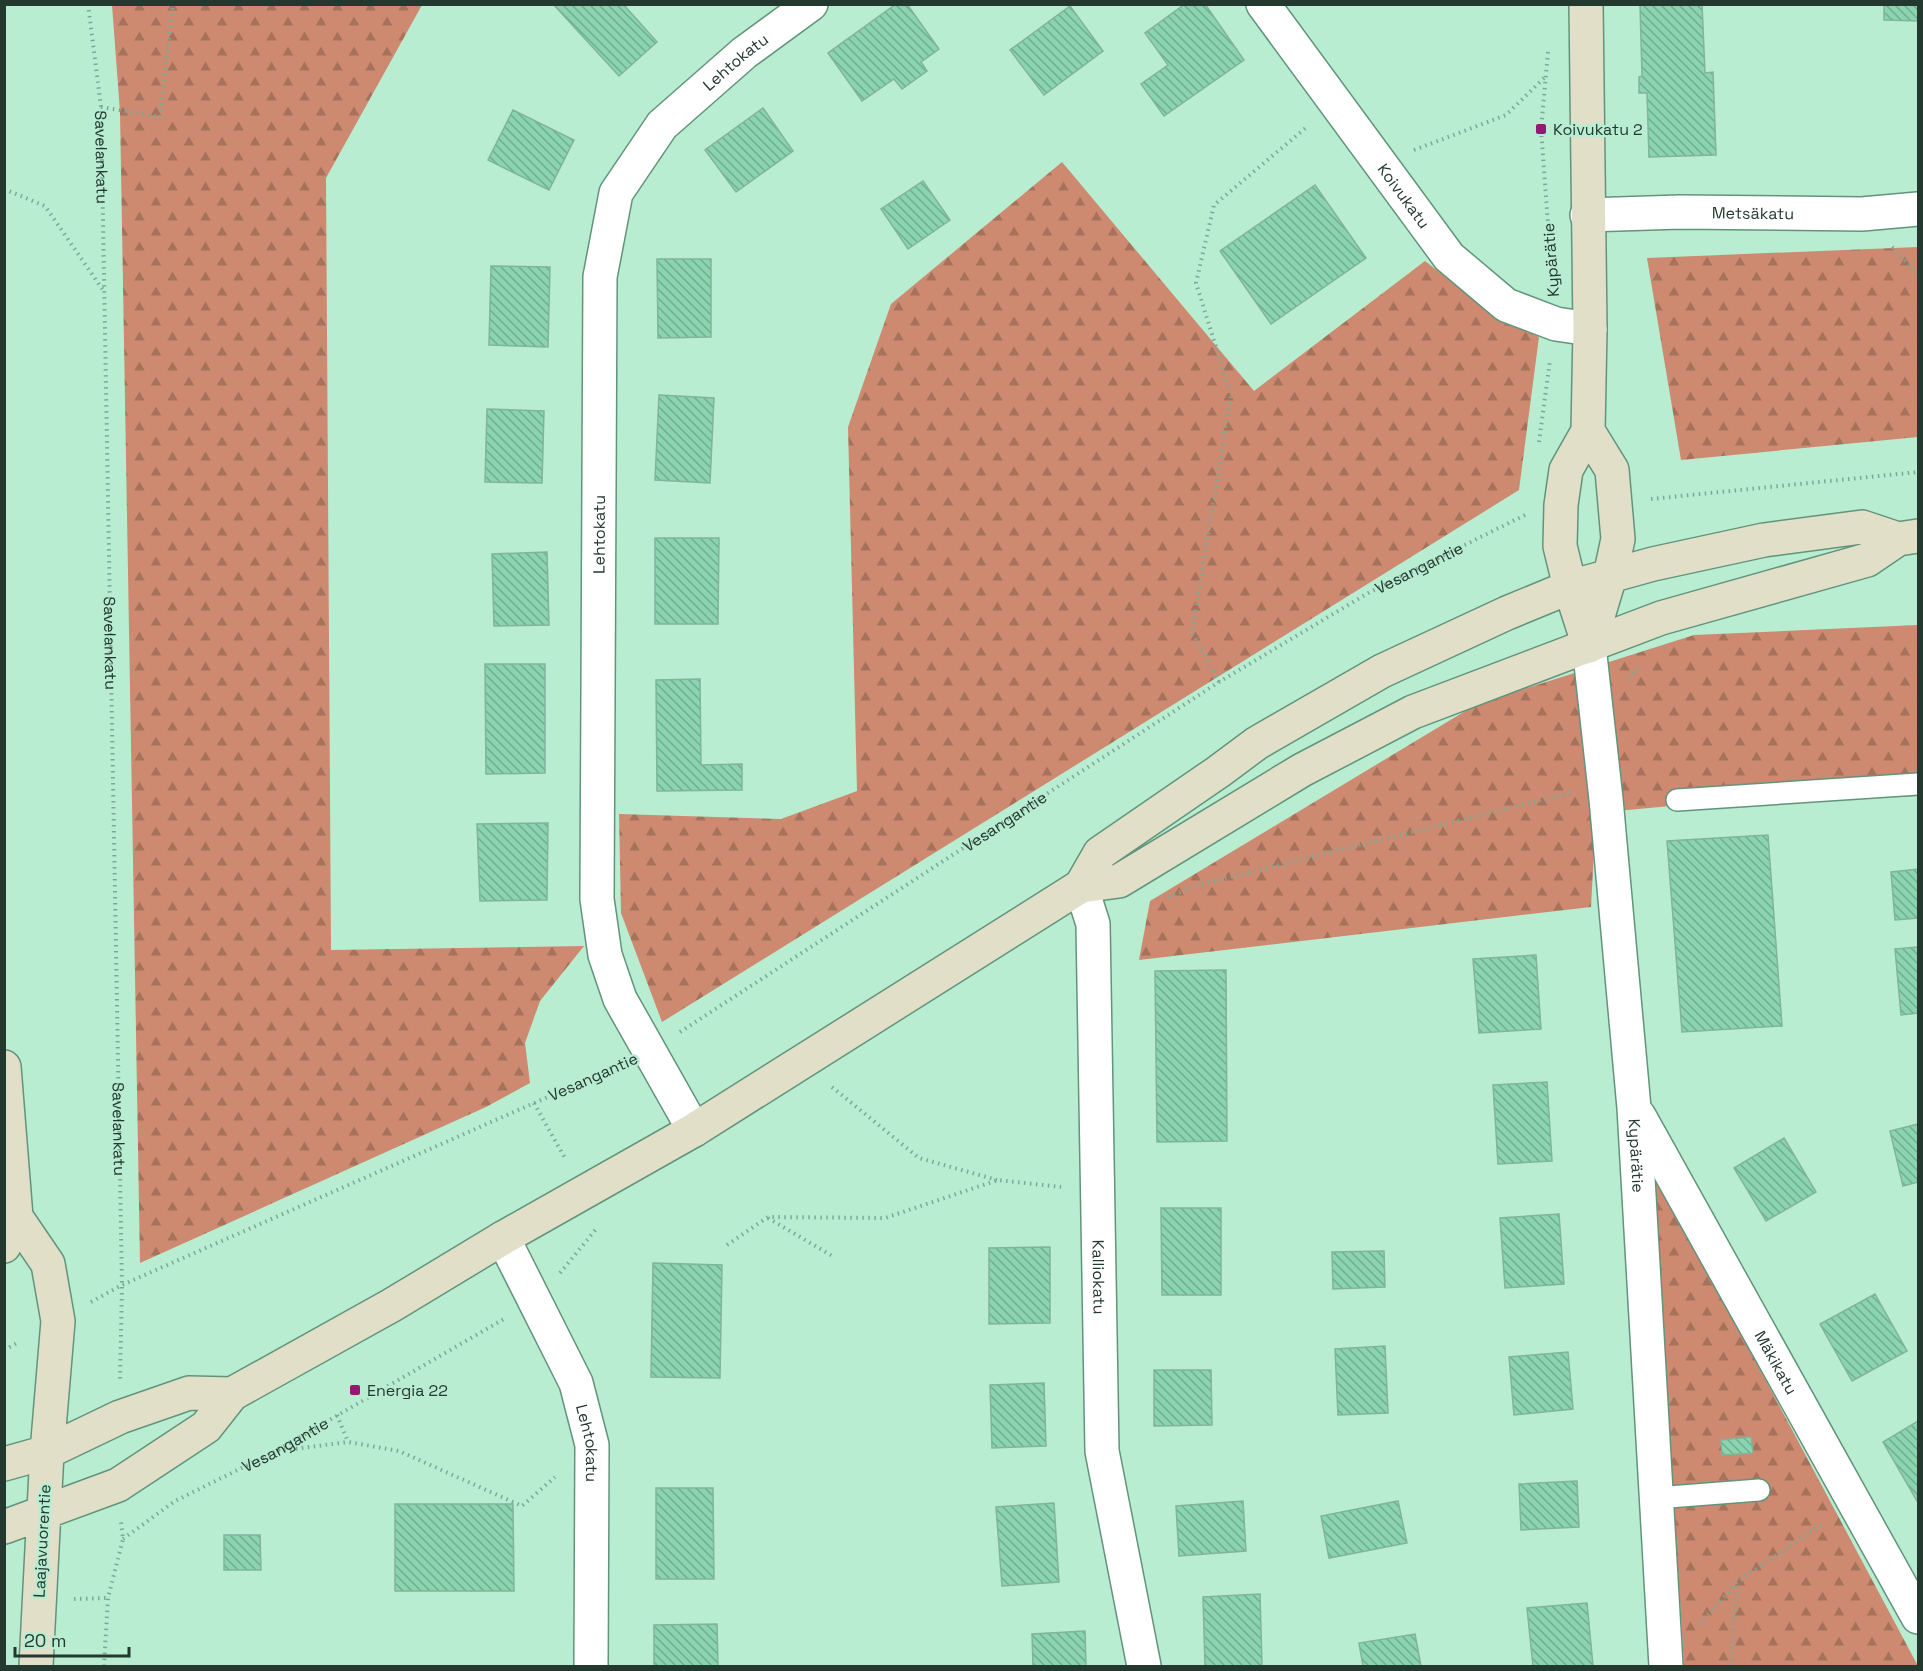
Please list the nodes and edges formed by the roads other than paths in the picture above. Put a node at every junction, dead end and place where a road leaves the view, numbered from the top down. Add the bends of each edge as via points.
1 (811, 4) edge
2 (1263, 4) edge
3 (1586, 4) edge
4 (1918, 208) edge
5 (1587, 214) junction
6 (1590, 329) junction
7 (1588, 431) junction
8 (1908, 537) edge
9 (1610, 576) junction
10 (1570, 587) junction
11 (1589, 645) junction
12 (1918, 784) edge
13 (1677, 800) dead end
14 (1081, 886) junction
15 (4, 1067) edge
16 (1634, 1108) junction
17 (694, 1130) junction
18 (10, 1231) edge
19 (503, 1238) junction
20 (232, 1394) junction
21 (47, 1452) junction
22 (4, 1464) edge
23 (1759, 1490) dead end
24 (1656, 1498) junction
25 (44, 1512) junction
26 (4, 1527) edge
27 (1918, 1617) edge
28 (1666, 1665) edge
29 (36, 1666) edge
30 (591, 1666) edge
31 (1144, 1666) edge

1 - 17 street, Lehtokatu via 744,54 662,125 616,193 600,277 597,899 605,955 620,999
2 - 6 street, Koivukatu via 1449,257 1506,305 1556,324
3 - 5 main road, Kypärätie
4 - 5 street, Metsäkatu via 1862,214
5 - 6 main road, Kypärätie
6 - 7 main road, Kypärätie
7 - 9 main road, Kypärätie via 1612,470 1618,539
7 - 10 main road, Kypärätie via 1566,470 1561,505 1560,546
8 - 9 main road via 1862,527 1764,540
8 - 11 main road via 1867,560 1661,618
9 - 10 main road
9 - 11 main road, Kypärätie
10 - 11 main road, Kypärätie
10 - 14 main road via 1382,671 1257,743 1100,853
11 - 14 main road via 1413,712 1302,770 1119,881
11 - 16 street, Kypärätie
12 - 13 lane
14 - 17 main road
14 - 31 street, Kalliokatu via 1094,924 1102,1451
15 - 18 main road
16 - 24 street, Kypärätie
16 - 27 street, Mäkikatu
17 - 19 main road
18 - 21 main road via 48,1264 57,1320
19 - 20 main road
19 - 30 street, Lehtokatu via 576,1383 592,1445
20 - 21 main road via 189,1393 120,1417
20 - 25 main road via 206,1427 118,1485
21 - 22 main road
21 - 25 main road, Laajavuorentie
23 - 24 lane
24 - 28 street, Kypärätie
25 - 26 main road
25 - 29 main road, Laajavuorentie

